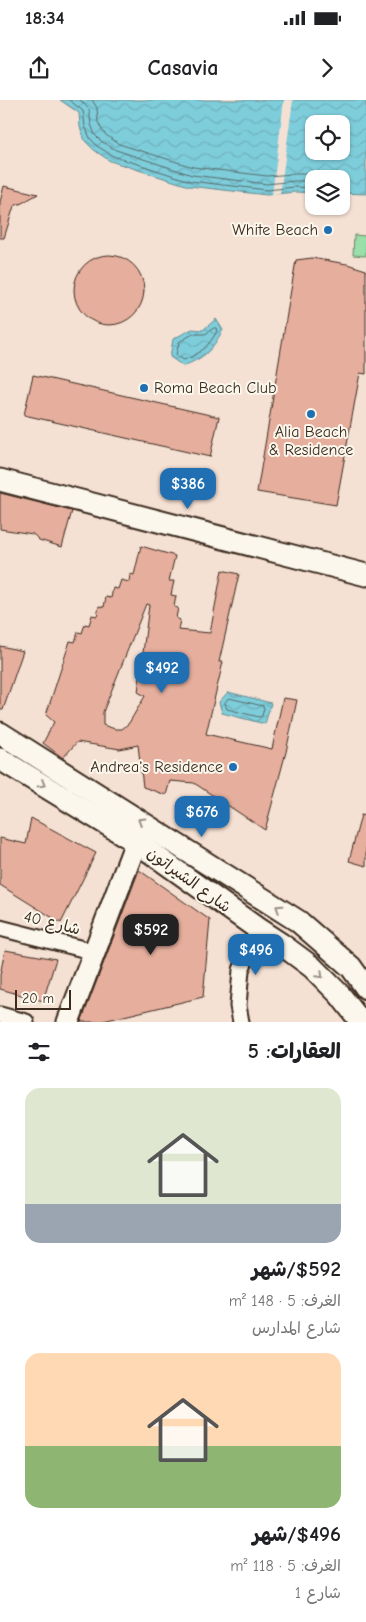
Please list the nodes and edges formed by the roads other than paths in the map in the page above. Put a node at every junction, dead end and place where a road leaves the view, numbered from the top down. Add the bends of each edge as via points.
1 (0, 480) edge
2 (366, 574) edge
3 (0, 733) edge
4 (0, 759) edge
5 (136, 842) junction
6 (0, 928) edge
7 (258, 929) junction
8 (95, 952) junction
9 (366, 988) edge
10 (0, 1015) edge
11 (26, 1022) edge
12 (68, 1022) edge
13 (241, 1022) edge
14 (360, 1022) edge

1 - 2 street
9 -> 3 street, شارع الشيراتون via 351,967 298,921
4 -> 5 street, شارع الشيراتون
5 - 7 street, شارع الشيراتون
5 - 8 street
6 - 8 street, شارع 40
7 - 13 street via 241,970 238,1006
7 -> 14 street, شارع الشيراتون via 312,967 340,995
8 - 12 street
10 - 11 street

